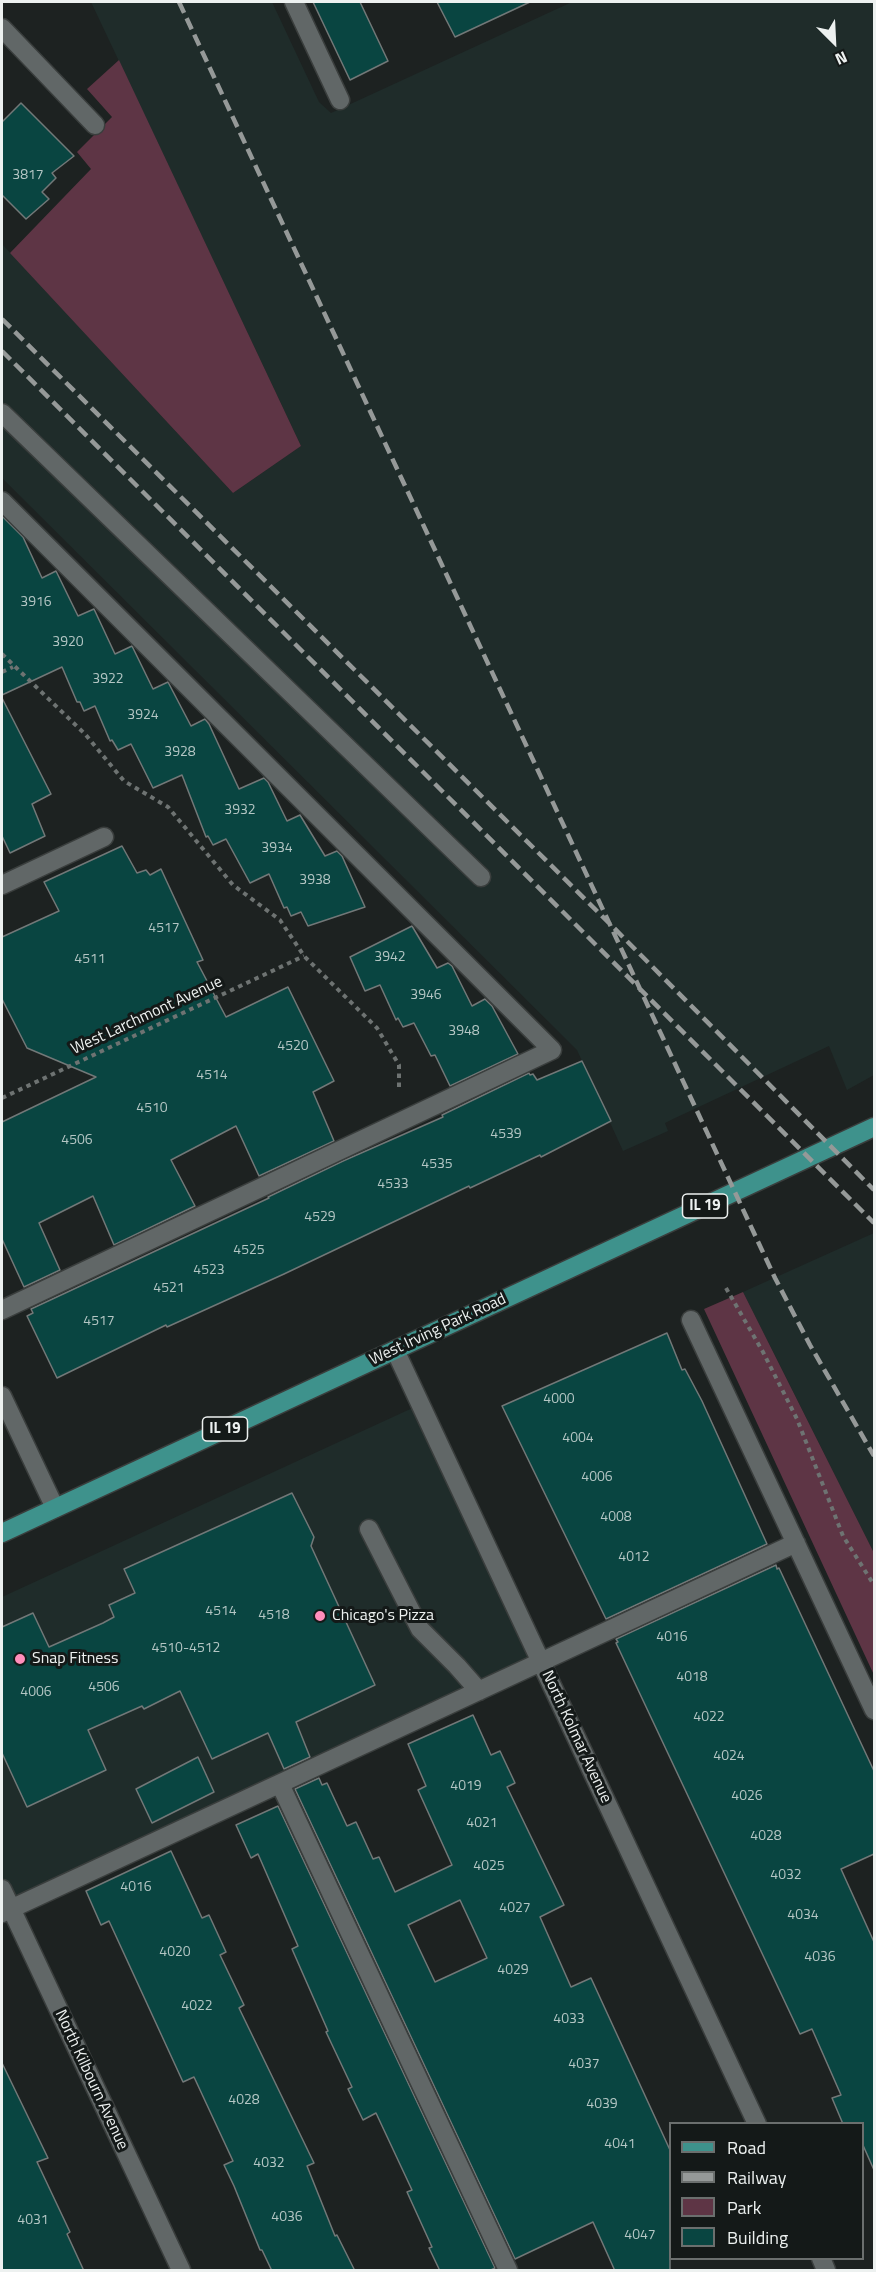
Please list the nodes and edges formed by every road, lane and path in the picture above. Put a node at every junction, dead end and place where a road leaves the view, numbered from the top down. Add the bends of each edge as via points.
1 (294, 2) edge
2 (2, 28) edge
3 (340, 100) dead end
4 (95, 125) dead end
5 (2, 413) edge
6 (2, 501) edge
7 (2, 654) edge
8 (13, 667) junction
9 (2, 672) edge
10 (104, 837) dead end
11 (481, 877) dead end
12 (2, 885) edge
13 (304, 956) junction
14 (2, 1098) edge
15 (400, 1122) junction
16 (874, 1127) edge
17 (726, 1288) dead end
18 (2, 1310) edge
19 (692, 1320) dead end
20 (395, 1350) junction
21 (2, 1396) edge
22 (55, 1508) junction
23 (369, 1529) dead end
24 (2, 1533) edge
25 (796, 1543) junction
26 (874, 1585) edge
27 (541, 1662) junction
28 (479, 1691) junction
29 (874, 1710) edge
30 (280, 1784) junction
31 (2, 1889) edge
32 (6, 1911) edge
33 (756, 2122) edge
34 (181, 2271) edge
35 (508, 2271) edge

1 - 3 street
2 - 4 street
5 - 11 street
6 - 15 street via 552,1050
7 - 8 path
8 - 9 path
8 - 13 path via 85,734 124,781 168,807 234,885 280,920
10 - 12 street
13 - 14 path, West Larchmont Avenue
13 - 15 path via 377,1028 399,1065
15 - 18 street
16 - 20 main road, West Irving Park Road / IL 19
17 - 26 path via 797,1419 843,1536
19 - 25 street
20 - 22 main road, West Irving Park Road / IL 19
20 - 27 street, North Kolmar Avenue
21 - 22 street
22 - 24 main road, West Irving Park Road / IL 19
23 - 28 street via 420,1629
25 - 27 street
25 - 29 street
27 - 28 street
27 - 33 street, North Kolmar Avenue
28 - 30 street
30 - 32 street
30 - 35 street
31 - 32 street, North Kilbourn Avenue
32 - 34 street, North Kilbourn Avenue

